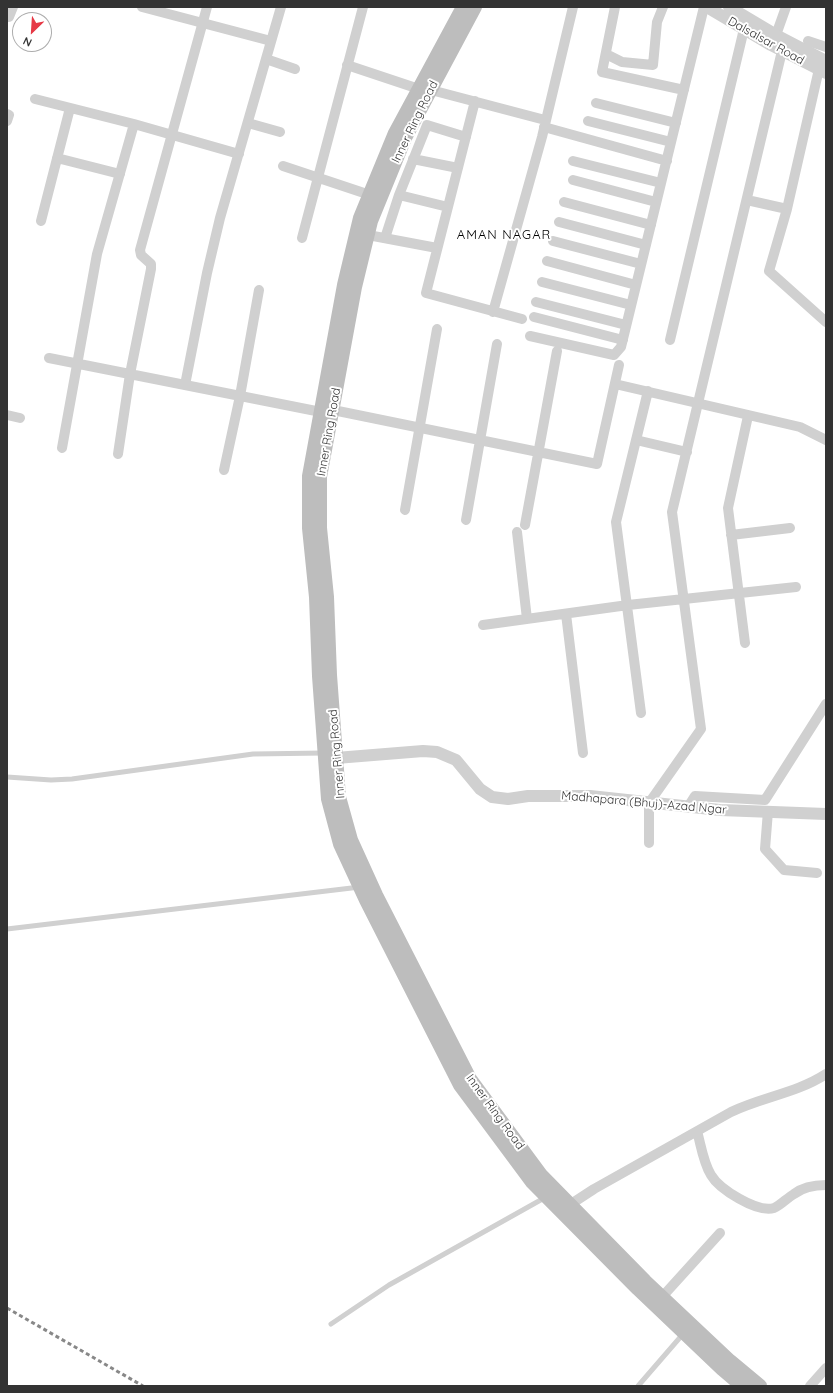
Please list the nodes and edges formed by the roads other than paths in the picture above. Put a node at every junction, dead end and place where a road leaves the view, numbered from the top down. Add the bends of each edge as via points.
1 (142, 7) edge
2 (207, 7) edge
3 (280, 7) edge
4 (363, 7) edge
5 (463, 7) edge
6 (475, 7) edge
7 (573, 7) edge
8 (615, 7) edge
9 (663, 7) edge
10 (706, 7) edge
11 (729, 7) edge
12 (786, 7) edge
13 (161, 9) edge
14 (202, 22) junction
15 (744, 29) junction
16 (776, 35) junction
17 (271, 41) junction
18 (808, 41) dead end
19 (826, 47) edge
20 (782, 50) junction
21 (606, 54) junction
22 (266, 59) junction
23 (347, 65) junction
24 (824, 68) edge
25 (295, 69) dead end
26 (425, 89) junction
27 (684, 90) junction
28 (35, 99) dead end
29 (475, 102) junction
30 (596, 103) dead end
31 (70, 108) junction
32 (7, 114) edge
33 (7, 121) edge
34 (588, 121) dead end
35 (248, 123) junction
36 (544, 123) junction
37 (676, 123) junction
38 (134, 124) junction
39 (280, 132) dead end
40 (172, 135) junction
41 (466, 137) junction
42 (671, 142) junction
43 (239, 154) junction
44 (57, 158) junction
45 (413, 159) junction
46 (573, 161) dead end
47 (667, 161) junction
48 (283, 166) dead end
49 (458, 168) junction
50 (120, 174) junction
51 (317, 177) junction
52 (573, 180) dead end
53 (661, 183) junction
54 (370, 195) junction
55 (399, 195) junction
56 (747, 200) junction
57 (564, 202) dead end
58 (656, 202) junction
59 (448, 207) junction
60 (787, 209) junction
61 (41, 221) dead end
62 (559, 222) dead end
63 (651, 225) junction
64 (368, 234) junction
65 (302, 238) dead end
66 (385, 238) junction
67 (553, 241) dead end
68 (646, 245) junction
69 (437, 248) junction
70 (547, 261) dead end
71 (641, 264) junction
72 (542, 282) dead end
73 (636, 285) junction
74 (259, 290) dead end
75 (536, 302) dead end
76 (631, 305) junction
77 (493, 312) junction
78 (534, 317) dead end
79 (522, 319) dead end
80 (826, 322) edge
81 (626, 326) junction
82 (437, 329) dead end
83 (530, 336) dead end
84 (622, 340) junction
85 (670, 340) dead end
86 (497, 344) dead end
87 (556, 351) dead end
88 (49, 358) dead end
89 (77, 364) junction
90 (619, 365) dead end
91 (130, 374) junction
92 (615, 384) junction
93 (185, 385) junction
94 (648, 391) junction
95 (240, 396) junction
96 (698, 403) junction
97 (327, 411) junction
98 (7, 415) edge
99 (748, 416) junction
100 (20, 418) dead end
101 (420, 428) junction
102 (636, 440) junction
103 (826, 440) edge
104 (479, 441) junction
105 (62, 448) dead end
106 (687, 452) junction
107 (537, 453) junction
108 (118, 454) dead end
109 (224, 470) dead end
110 (405, 510) dead end
111 (466, 520) dead end
112 (790, 528) dead end
113 (731, 535) junction
114 (796, 587) dead end
115 (738, 594) junction
116 (685, 600) junction
117 (628, 605) junction
118 (566, 614) junction
119 (527, 619) junction
120 (483, 625) dead end
121 (744, 643) dead end
122 (826, 704) edge
123 (641, 713) dead end
124 (583, 753) dead end
125 (330, 756) junction
126 (7, 777) edge
127 (649, 803) junction
128 (688, 806) junction
129 (768, 812) junction
130 (826, 814) edge
131 (649, 843) dead end
132 (817, 873) dead end
133 (360, 887) junction
134 (7, 929) edge
135 (826, 1074) edge
136 (696, 1131) junction
137 (826, 1185) edge
138 (547, 1197) junction
139 (570, 1204) junction
140 (720, 1233) dead end
141 (662, 1297) junction
142 (331, 1324) dead end
143 (684, 1333) junction
144 (826, 1368) edge
145 (638, 1386) edge
146 (742, 1386) edge
147 (760, 1386) edge
148 (810, 1386) edge

1 - 13 street
2 - 14 street
3 - 17 street
4 - 23 street
5 - 26 main road, Inner Ring Road
6 - 26 main road, Inner Ring Road
7 - 36 street
8 - 21 street
9 - 21 street via 657,22 653,64 622,62
10 - 15 street, Dalsalsar Road
10 - 27 street
11 - 16 street, Dalsalsar Road
12 - 16 street
13 - 14 street
14 - 17 street
14 - 40 street
15 - 20 street, Dalsalsar Road
15 - 85 street
16 - 24 street, Dalsalsar Road
17 - 22 street
18 - 19 street
20 - 24 street, Dalsalsar Road
20 - 56 street
21 - 27 street via 602,72
22 - 25 street
22 - 35 street
23 - 26 street
23 - 51 street
24 - 60 street
26 - 29 street
26 - 54 main road, Inner Ring Road via 395,133
26 - 64 main road, Inner Ring Road
27 - 37 street
28 - 31 street
29 - 36 street
29 - 41 street
30 - 37 street
31 - 38 street
31 - 44 street
32 - 33 street
34 - 42 street
35 - 39 street
35 - 43 street
36 - 47 street
36 - 77 street
37 - 42 street
38 - 40 street
38 - 50 street
40 - 43 street
40 - 91 street via 140,250 152,269
41 - 45 street via 427,125
41 - 49 street
42 - 47 street
43 - 93 street via 207,273
44 - 50 street
44 - 61 street
45 - 49 street
45 - 55 street
46 - 53 street
47 - 53 street
48 - 51 street
49 - 59 street
50 - 89 street via 97,254
51 - 54 street
51 - 65 street
52 - 58 street
53 - 58 street
54 - 97 main road, Inner Ring Road via 360,218 344,285
55 - 59 street
55 - 66 street
56 - 60 street
56 - 96 street
57 - 63 street
58 - 63 street
59 - 69 street
60 - 80 street via 769,271
62 - 68 street
63 - 68 street
64 - 66 street
64 - 97 main road, Inner Ring Road
66 - 69 street
67 - 71 street
68 - 71 street
69 - 77 street via 426,293
70 - 73 street
71 - 73 street
72 - 76 street
73 - 76 street
74 - 95 street
75 - 81 street
76 - 81 street
77 - 79 street
78 - 84 street
81 - 84 street
82 - 101 street
83 - 84 street via 614,355 621,347
86 - 104 street
87 - 107 street
88 - 89 street
89 - 91 street
89 - 105 street
90 - 92 street
91 - 93 street
91 - 108 street
92 - 94 street
92 - 107 street via 597,464
93 - 95 street
94 - 96 street
94 - 102 street
95 - 97 street
95 - 109 street
96 - 99 street
96 - 106 street
97 - 101 street
97 - 125 main road, Inner Ring Road via 309,476 309,528 316,597 319,676
98 - 100 street
99 - 103 street via 800,427
99 - 113 street via 728,508
101 - 104 street
101 - 110 street
102 - 106 street
102 - 117 street via 616,522
104 - 107 street
104 - 111 street
106 - 116 street via 672,512
107 - 119 street via 521,529
112 - 113 street
113 - 115 street
114 - 115 street
115 - 116 street
115 - 121 street
116 - 117 street
116 - 127 street via 701,729
117 - 118 street
117 - 123 street
118 - 119 street
118 - 124 street
119 - 120 street
122 - 128 street via 765,800 695,796
125 - 126 lane via 253,754 72,779
125 - 127 street, Madhapara (Bhuj)-Azad Ngar via 437,752 456,760 480,789 492,797 508,800 528,796 590,796
125 - 133 main road, Inner Ring Road via 328,799 340,844
125 - 139 main road, Inner Ring Road via 351,840 376,895 470,1079 541,1175
127 - 128 street, Madhapara (Bhuj)-Azad Ngar
127 - 131 street
128 - 129 street, Madhapara (Bhuj)-Azad Ngar
129 - 130 street, Madhapara (Bhuj)-Azad Ngar
129 - 132 street via 765,849 784,870
133 - 134 lane
133 - 138 main road, Inner Ring Road via 460,1085 532,1182
135 - 136 street via 794,1090 753,1102
136 - 137 street via 711,1176 720,1185 752,1205 767,1209 775,1208 804,1188
136 - 139 street
138 - 142 lane via 389,1285
138 - 143 main road, Inner Ring Road
139 - 141 main road, Inner Ring Road
140 - 141 street
141 - 147 main road, Inner Ring Road
143 - 145 lane
143 - 146 main road, Inner Ring Road
144 - 148 street

